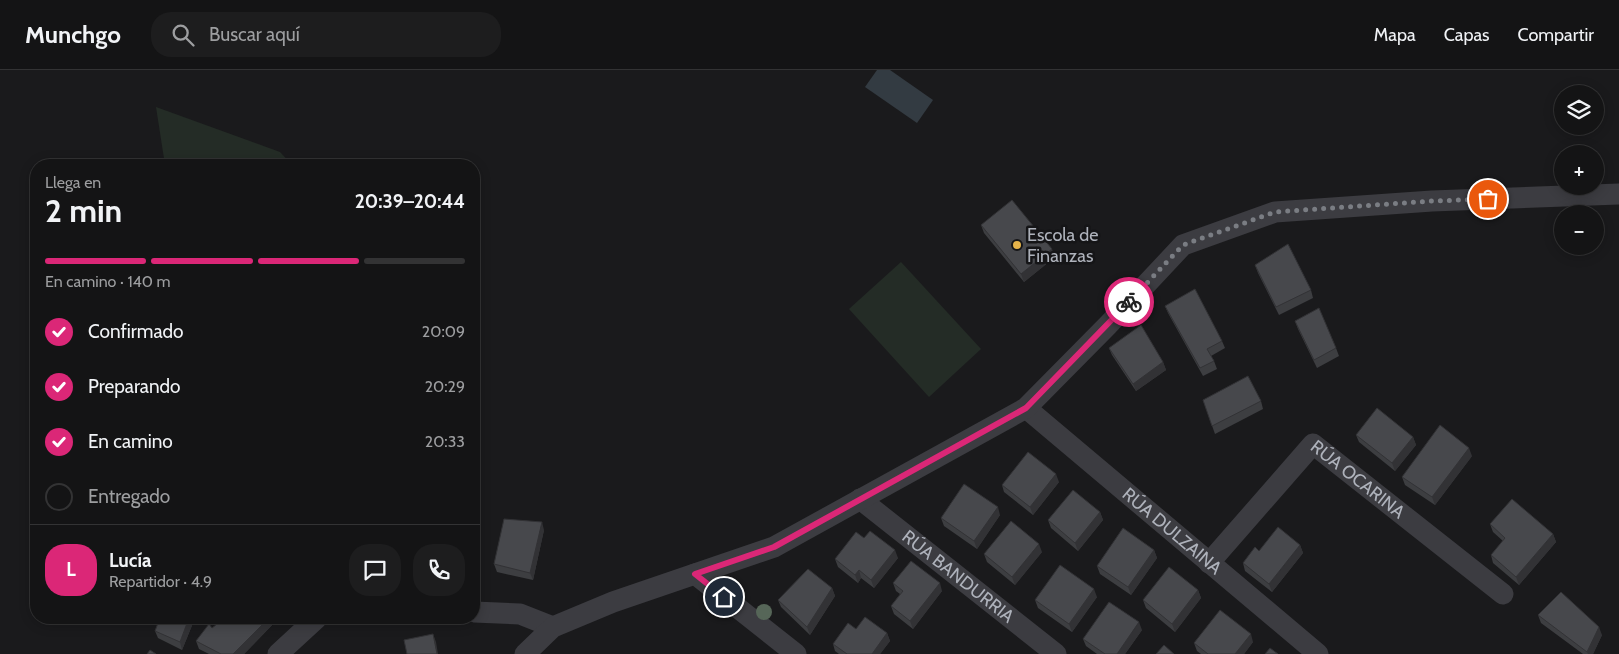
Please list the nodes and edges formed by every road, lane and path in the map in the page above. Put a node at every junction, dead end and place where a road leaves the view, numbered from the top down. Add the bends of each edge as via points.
1 (1619, 194) edge
2 (1026, 408) junction
3 (860, 499) junction
4 (1209, 563) junction
5 (695, 574) junction
6 (1503, 594) dead end
7 (480, 612) edge
8 (310, 624) edge
9 (552, 627) junction
10 (530, 652) edge
11 (278, 654) edge
12 (796, 654) edge
13 (1056, 654) edge
14 (1318, 654) edge

1 - 2 street via 1432,201 1266,215 1183,245
2 - 3 street
2 - 4 street, RÚA DULZAINA
3 - 5 street via 774,547
3 - 13 street, RÚA BANDURRIA
4 - 6 street, RÚA OCARINA via 1313,444
4 - 14 street, RÚA DULZAINA
5 - 9 street
5 - 12 street
7 - 9 street via 520,614
8 - 11 street
9 - 10 street

